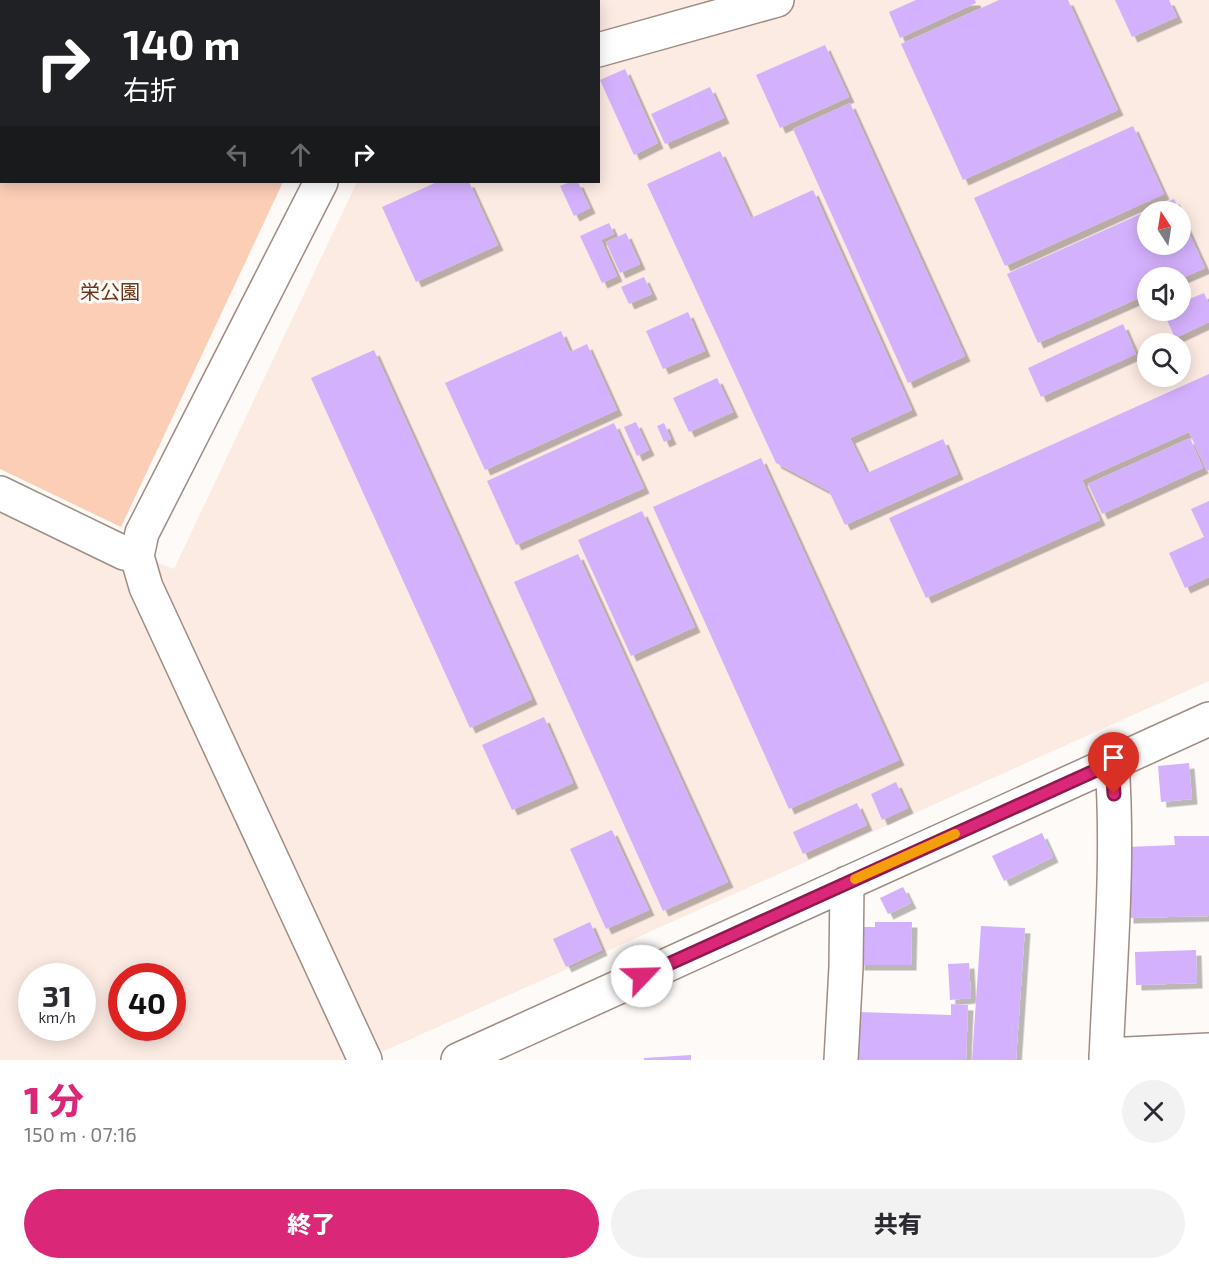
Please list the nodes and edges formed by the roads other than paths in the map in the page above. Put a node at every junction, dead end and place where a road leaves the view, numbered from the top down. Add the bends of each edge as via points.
1 (777, 0) edge
2 (600, 49) edge
3 (320, 183) edge
4 (0, 493) edge
5 (137, 556) junction
6 (1209, 719) edge
7 (1112, 763) junction
8 (847, 883) junction
9 (1209, 1050) edge
10 (1106, 1058) edge
11 (365, 1060) edge
12 (458, 1060) edge
13 (841, 1060) edge

1 - 2 street
3 - 5 street via 142,533
4 - 5 street
5 - 11 street via 146,587
6 - 7 street
7 - 8 street
7 - 10 street via 1113,892
8 - 12 street
8 - 13 street
9 - 10 street

